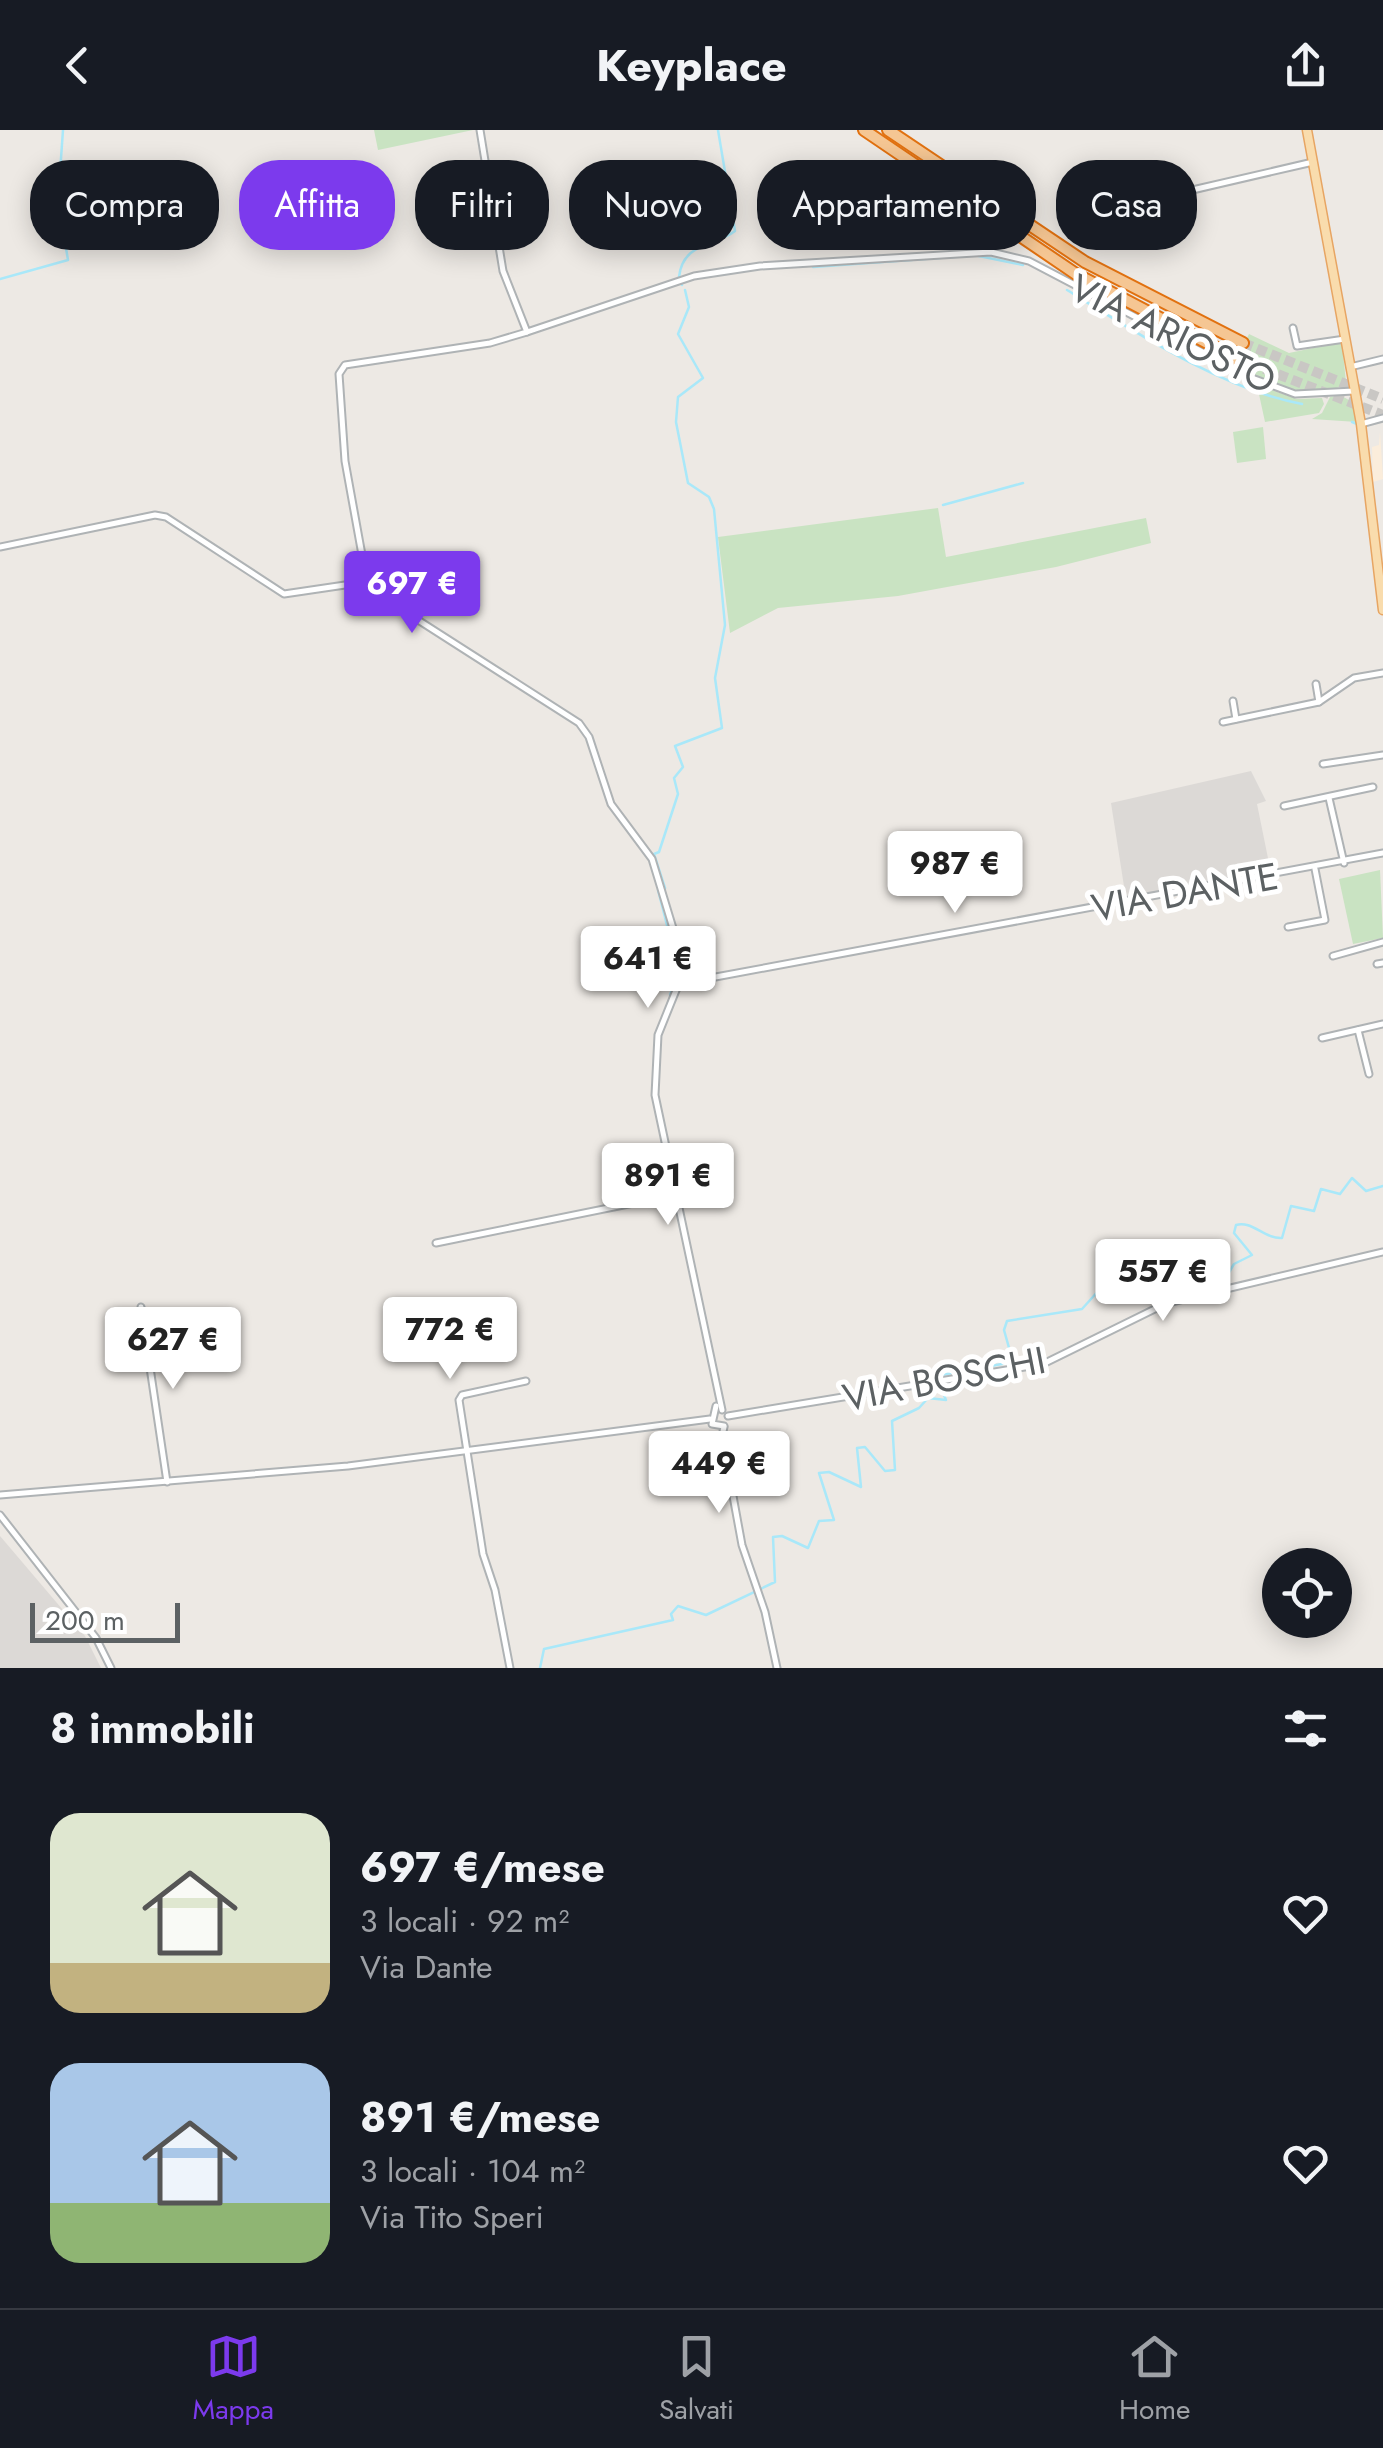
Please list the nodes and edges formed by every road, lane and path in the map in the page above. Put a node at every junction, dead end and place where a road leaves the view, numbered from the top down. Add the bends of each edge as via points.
1 (480, 130) edge
2 (864, 130) edge
3 (888, 130) edge
4 (1307, 130) edge
5 (1313, 162) junction
6 (1197, 189) edge
7 (1293, 328) dead end
8 (527, 332) junction
9 (1345, 339) junction
10 (1243, 343) tunnel mouth
11 (1236, 358) tunnel mouth
12 (1383, 360) edge
13 (1350, 367) junction
14 (1354, 391) junction
15 (1383, 418) edge
16 (1360, 424) junction
17 (1383, 529) edge
18 (1370, 531) junction
19 (0, 546) edge
20 (368, 588) junction
21 (1381, 597) edge
22 (1383, 610) edge
23 (1383, 674) edge
24 (1316, 684) dead end
25 (1232, 701) dead end
26 (1320, 702) junction
27 (1236, 719) junction
28 (1223, 722) dead end
29 (1383, 754) edge
30 (1322, 764) dead end
31 (1374, 787) dead end
32 (1329, 796) junction
33 (1284, 806) dead end
34 (1383, 854) edge
35 (1344, 863) junction
36 (1314, 869) junction
37 (1288, 927) dead end
38 (1383, 942) edge
39 (1332, 956) dead end
40 (693, 978) junction
41 (680, 988) junction
42 (1383, 1024) edge
43 (1358, 1030) junction
44 (1322, 1038) dead end
45 (1369, 1074) dead end
46 (678, 1194) junction
47 (436, 1243) dead end
48 (1383, 1252) edge
49 (141, 1307) dead end
50 (526, 1381) dead end
51 (718, 1413) junction
52 (720, 1427) junction
53 (465, 1451) junction
54 (167, 1482) junction
55 (0, 1495) edge
56 (0, 1515) edge
57 (111, 1668) edge
58 (510, 1668) edge
59 (777, 1668) edge

1 - 8 street via 504,271
2 - 11 highway via 1076,274
3 - 10 highway via 1085,262
4 - 5 main road
5 - 6 street
5 - 9 main road
7 - 9 street via 1297,346
8 - 14 street, VIA ARIOSTO via 694,276 991,252 1029,261 1252,378 1296,394
8 - 20 street, VIA ARIOSTO via 345,365 339,374 344,461
9 - 13 main road
12 - 13 street
13 - 14 main road
14 - 16 main road
15 - 16 street
16 - 18 main road
17 - 18 street
18 - 21 main road
19 - 20 street via 166,517 284,594
20 - 40 street via 590,737 611,804 652,859
21 - 22 main road
23 - 26 street via 1354,678
24 - 26 street
25 - 27 street
26 - 27 street
27 - 28 street
29 - 30 street
31 - 32 street
32 - 33 street
32 - 35 street
34 - 35 street, VIA DANTE
35 - 36 street, VIA DANTE
36 - 37 street, VIA DANTE via 1325,920
36 - 40 street, VIA DANTE
38 - 39 street
40 - 41 street, VIA DANTE
40 - 41 street via 681,978
41 - 46 street via 658,1035 653,1068
42 - 43 street
43 - 44 street
43 - 45 street
46 - 47 street
46 - 51 street
48 - 51 street, VIA BOSCHI via 1187,1297 1043,1364
49 - 54 street
50 - 53 street via 462,1395
51 - 52 street
51 - 52 street
51 - 53 street, VIA BOSCHI
52 - 59 street via 742,1545
53 - 54 street, VIA BOSCHI
53 - 58 street
54 - 55 street, VIA BOSCHI
56 - 57 street via 96,1638

